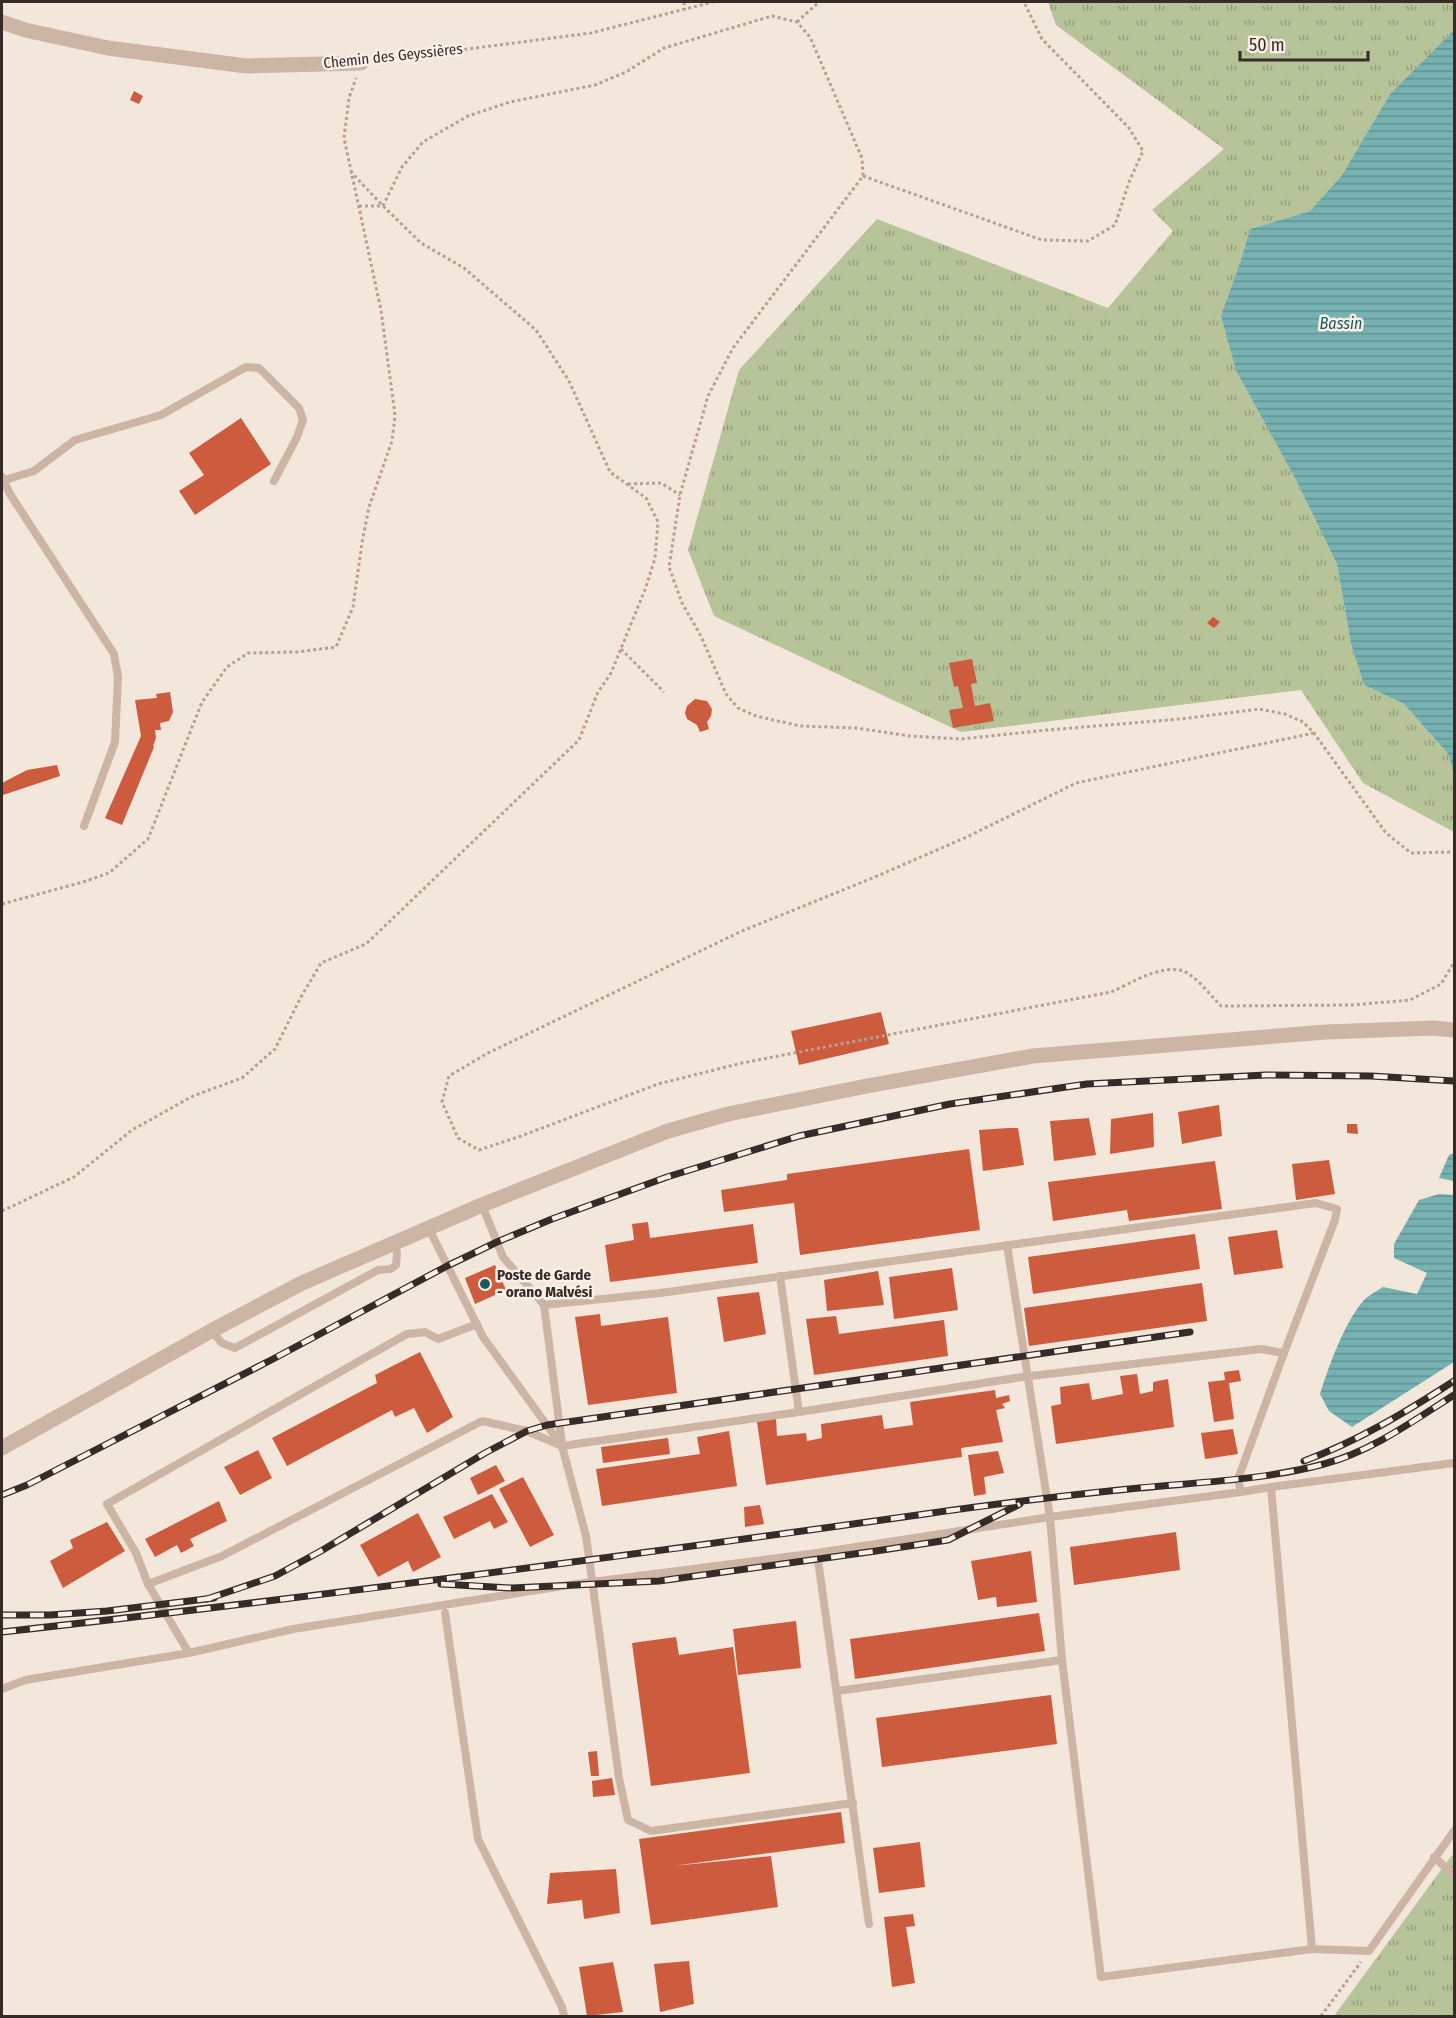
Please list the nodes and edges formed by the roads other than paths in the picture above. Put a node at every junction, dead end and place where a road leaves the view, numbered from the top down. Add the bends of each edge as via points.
1 (2, 21) edge
2 (361, 63) road end
3 (3, 478) edge
4 (274, 481) dead end
5 (84, 826) dead end
6 (1455, 1030) edge
7 (482, 1205) junction
8 (428, 1227) junction
9 (394, 1242) junction
10 (1007, 1245) junction
11 (780, 1276) junction
12 (544, 1305) junction
13 (477, 1324) junction
14 (212, 1331) junction
15 (1284, 1353) junction
16 (1028, 1376) junction
17 (799, 1412) junction
18 (562, 1446) junction
19 (2, 1448) edge
20 (1455, 1463) edge
21 (1271, 1487) junction
22 (1241, 1492) junction
23 (1050, 1517) junction
24 (817, 1553) junction
25 (592, 1582) junction
26 (148, 1584) junction
27 (445, 1613) dead end
28 (189, 1653) junction
29 (1062, 1660) junction
30 (2, 1689) edge
31 (837, 1691) junction
32 (853, 1803) junction
33 (1455, 1831) edge
34 (1434, 1857) junction
35 (1455, 1875) edge
36 (869, 1924) dead end
37 (1312, 1949) junction
38 (564, 2016) edge

1 - 2 street, Chemin des Geyssières via 25,30 108,48 246,66
3 - 4 lane via 34,471 75,440 161,415 246,367 259,368 299,408 303,420
3 - 5 lane via 114,654 118,677 115,742
6 - 7 street via 1326,1032 1033,1056 728,1114 668,1131
7 - 8 street
7 - 12 lane via 503,1257
8 - 9 street
8 - 13 lane
9 - 14 street via 302,1283
9 - 14 lane via 396,1265 391,1269 378,1270 235,1348 222,1343
10 - 11 lane
10 - 15 lane via 1316,1203 1337,1209
10 - 16 lane
11 - 12 lane
11 - 17 lane
12 - 18 lane
13 - 18 lane
13 - 26 lane via 438,1339 425,1332 407,1334 107,1504 136,1553
14 - 19 street
15 - 16 lane via 1260,1348
15 - 22 lane via 1238,1479
16 - 17 lane
16 - 23 lane
17 - 18 lane
18 - 25 lane via 586,1536
18 - 26 lane via 527,1431 482,1421 222,1556
20 - 21 lane
21 - 22 lane
21 - 37 lane
22 - 23 lane
23 - 24 lane
23 - 29 lane
24 - 25 lane
24 - 31 lane
25 - 28 lane via 293,1629
25 - 32 lane via 628,1820 651,1831
26 - 28 lane
27 - 38 lane via 478,1839
28 - 30 lane via 25,1680
29 - 31 lane
29 - 37 lane via 1101,1977
31 - 32 lane
32 - 36 lane
33 - 34 lane
34 - 35 lane
34 - 37 lane via 1369,1951

